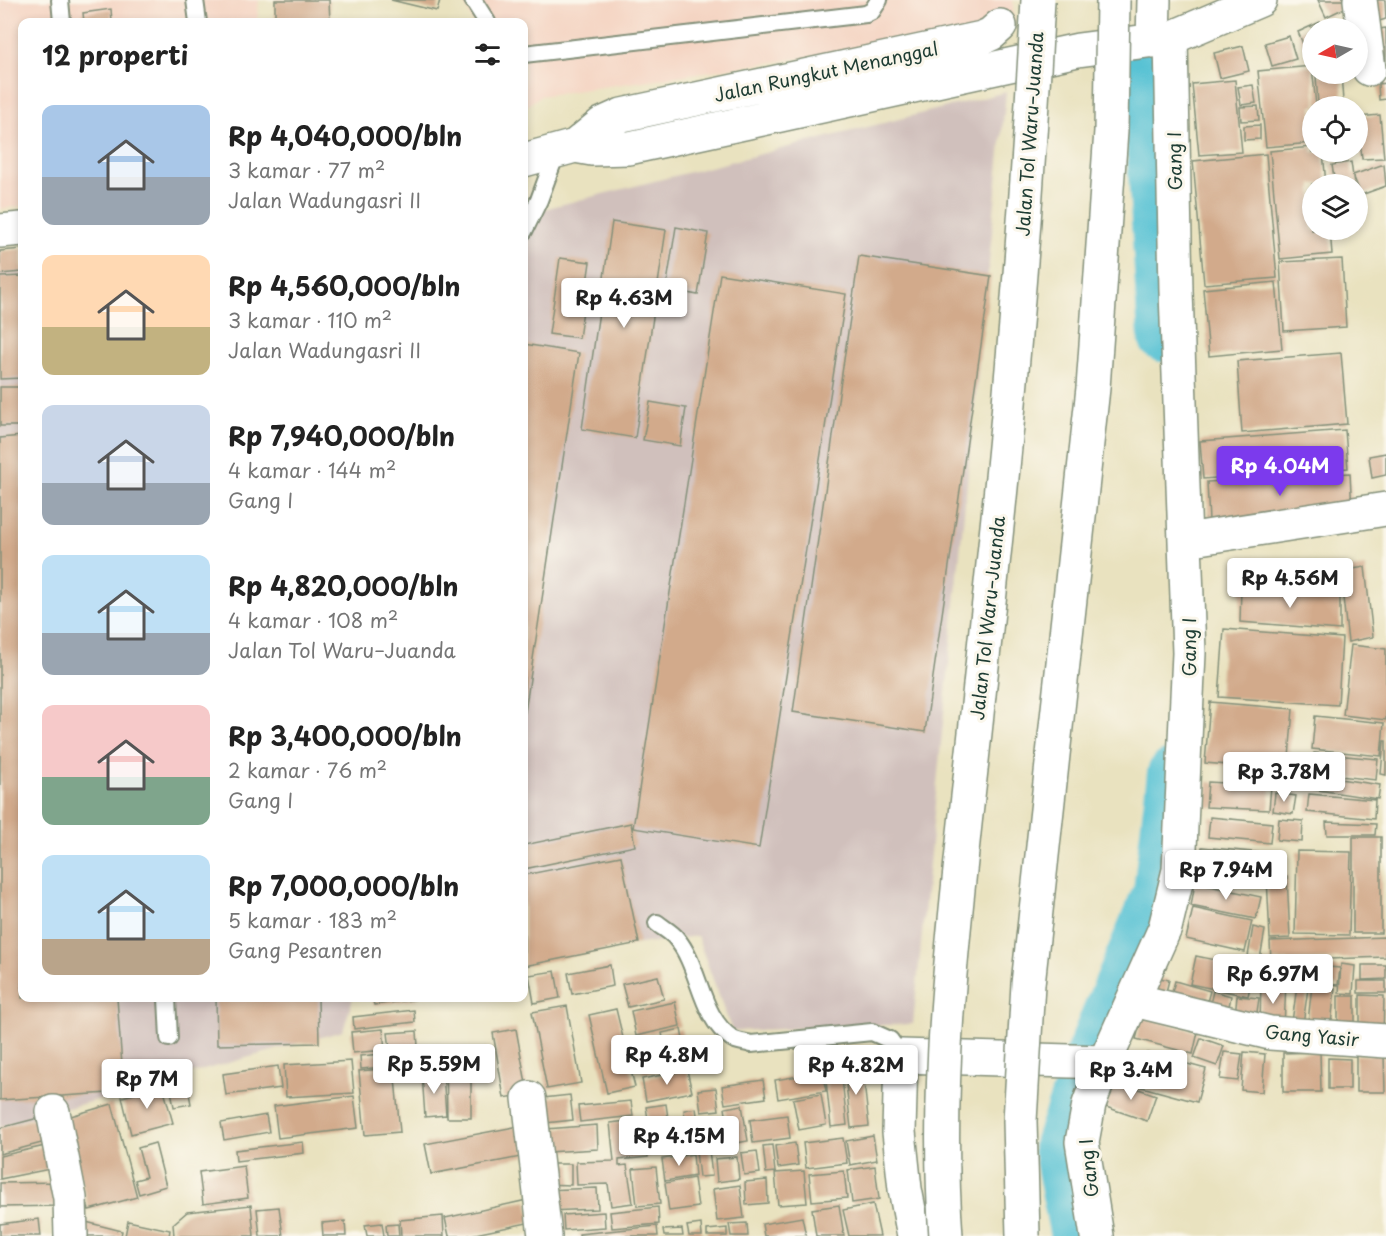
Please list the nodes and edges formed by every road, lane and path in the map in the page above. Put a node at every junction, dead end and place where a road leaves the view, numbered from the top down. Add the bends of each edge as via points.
1 (60, 0) edge
2 (195, 0) edge
3 (473, 0) edge
4 (879, 0) edge
5 (1038, 0) edge
6 (1113, 0) edge
7 (1154, 0) edge
8 (1260, 0) edge
9 (1360, 0) edge
10 (1000, 13) edge
11 (62, 18) edge
12 (197, 18) edge
13 (484, 18) edge
14 (1162, 40) junction
15 (1078, 50) junction
16 (528, 54) edge
17 (1369, 69) dead end
18 (566, 149) junction
19 (528, 159) edge
20 (528, 223) edge
21 (18, 229) edge
22 (0, 231) edge
23 (1386, 509) edge
24 (1186, 540) junction
25 (657, 923) dead end
26 (1134, 1000) junction
27 (167, 1002) edge
28 (169, 1038) dead end
29 (1386, 1041) edge
30 (901, 1056) junction
31 (1100, 1062) junction
32 (529, 1098) dead end
33 (53, 1112) dead end
34 (71, 1236) edge
35 (545, 1236) edge
36 (914, 1236) edge
37 (946, 1236) edge
38 (1023, 1236) edge
39 (1097, 1236) edge

1 - 11 lane
2 - 12 lane
3 - 13 lane
4 - 16 lane via 866,14
5 - 37 main road, Jalan Tol Waru–Juanda, bridge via 1010,391 950,975 941,1114
6 - 38 main road, bridge via 1111,131 1093,388 1028,984 1020,1121
7 - 14 main road, Gang I
8 - 14 main road, Jalan Rungkut Menanggal
9 - 17 main road
10 - 15 main road, Jalan Rungkut Menanggal via 1005,32 1043,35
10 - 18 main road, Jalan Rungkut Menanggal via 991,34 982,38 621,115
14 - 15 main road, Jalan Rungkut Menanggal
14 - 24 main road, Gang I
15 - 18 main road, Jalan Rungkut Menanggal via 629,148
18 - 19 main road, Jalan Rungkut Menanggal
18 - 20 lane
21 - 22 main road
23 - 24 main road
24 - 26 main road, Gang I via 1189,653 1179,870 1166,928
25 - 30 lane via 676,938 694,968 719,1027 735,1040 751,1044 872,1032 890,1040
26 - 29 main road, Gang Yasir via 1270,1033
26 - 31 main road, Gang I
27 - 28 lane
30 - 31 main road
30 - 36 main road via 899,1132
31 - 39 main road, Gang I via 1082,1142
32 - 35 main road
33 - 34 main road via 70,1198

